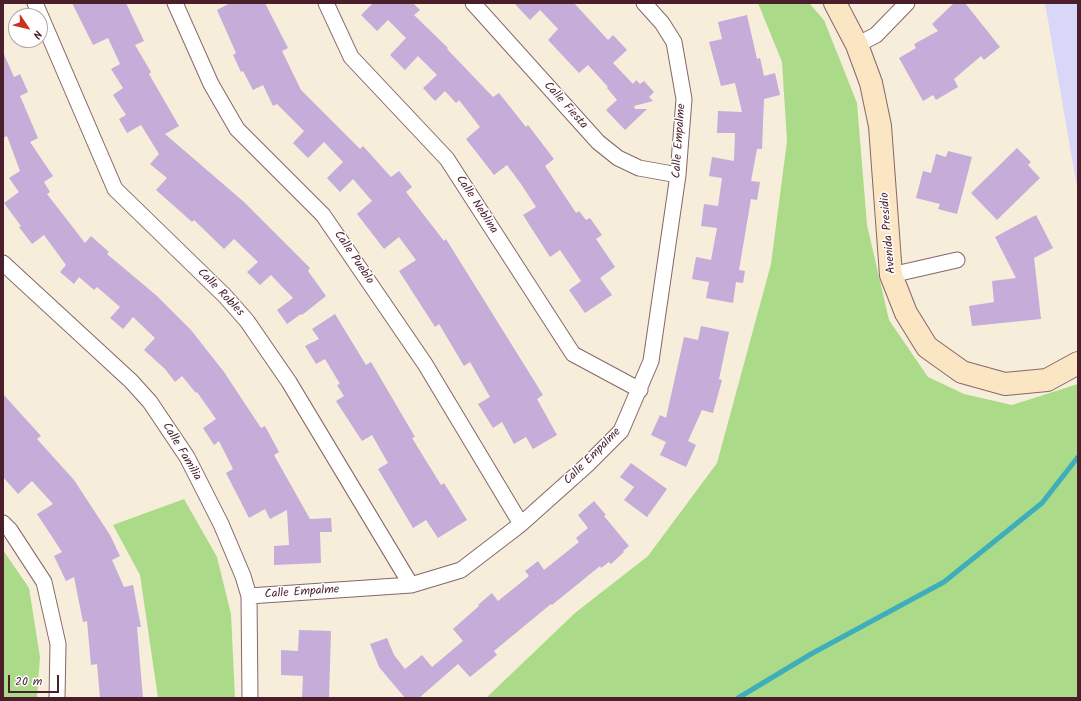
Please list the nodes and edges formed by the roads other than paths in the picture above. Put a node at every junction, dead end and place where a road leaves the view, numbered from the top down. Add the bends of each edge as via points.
1 (35, 3) edge
2 (176, 3) edge
3 (326, 3) edge
4 (472, 3) edge
5 (644, 3) edge
6 (835, 3) edge
7 (907, 3) edge
8 (857, 45) junction
9 (678, 175) junction
10 (957, 260) dead end
11 (3, 262) edge
12 (891, 275) junction
13 (1078, 363) edge
14 (640, 390) junction
15 (3, 523) edge
16 (521, 524) junction
17 (411, 585) junction
18 (249, 596) junction
19 (57, 698) edge
20 (250, 698) edge

1 - 17 street, Calle Robles via 115,189 225,296 247,322 289,382
2 - 16 street, Calle Pueblo via 211,84 237,129 323,215 425,364
3 - 14 street, Calle Neblina via 351,57 447,159 572,354
4 - 9 street, Calle Fiesta via 598,142 618,158 639,168
5 - 9 street, Calle Empalme via 662,23 674,42 684,99
6 - 8 street, Avenida Presidio
7 - 8 street via 879,32
8 - 12 street, Avenida Presidio via 871,83 880,126
9 - 14 street, Calle Empalme via 651,361
10 - 12 street
11 - 18 street, Calle Familia via 132,381 150,402 187,457 221,524
12 - 13 street, Avenida Presidio via 906,313 927,347 962,372 1005,384 1047,380
14 - 16 street, Calle Empalme via 621,431
15 - 19 street via 44,582 58,644
16 - 17 street, Calle Empalme via 461,570
17 - 18 street, Calle Empalme
18 - 20 street, Calle Familia

